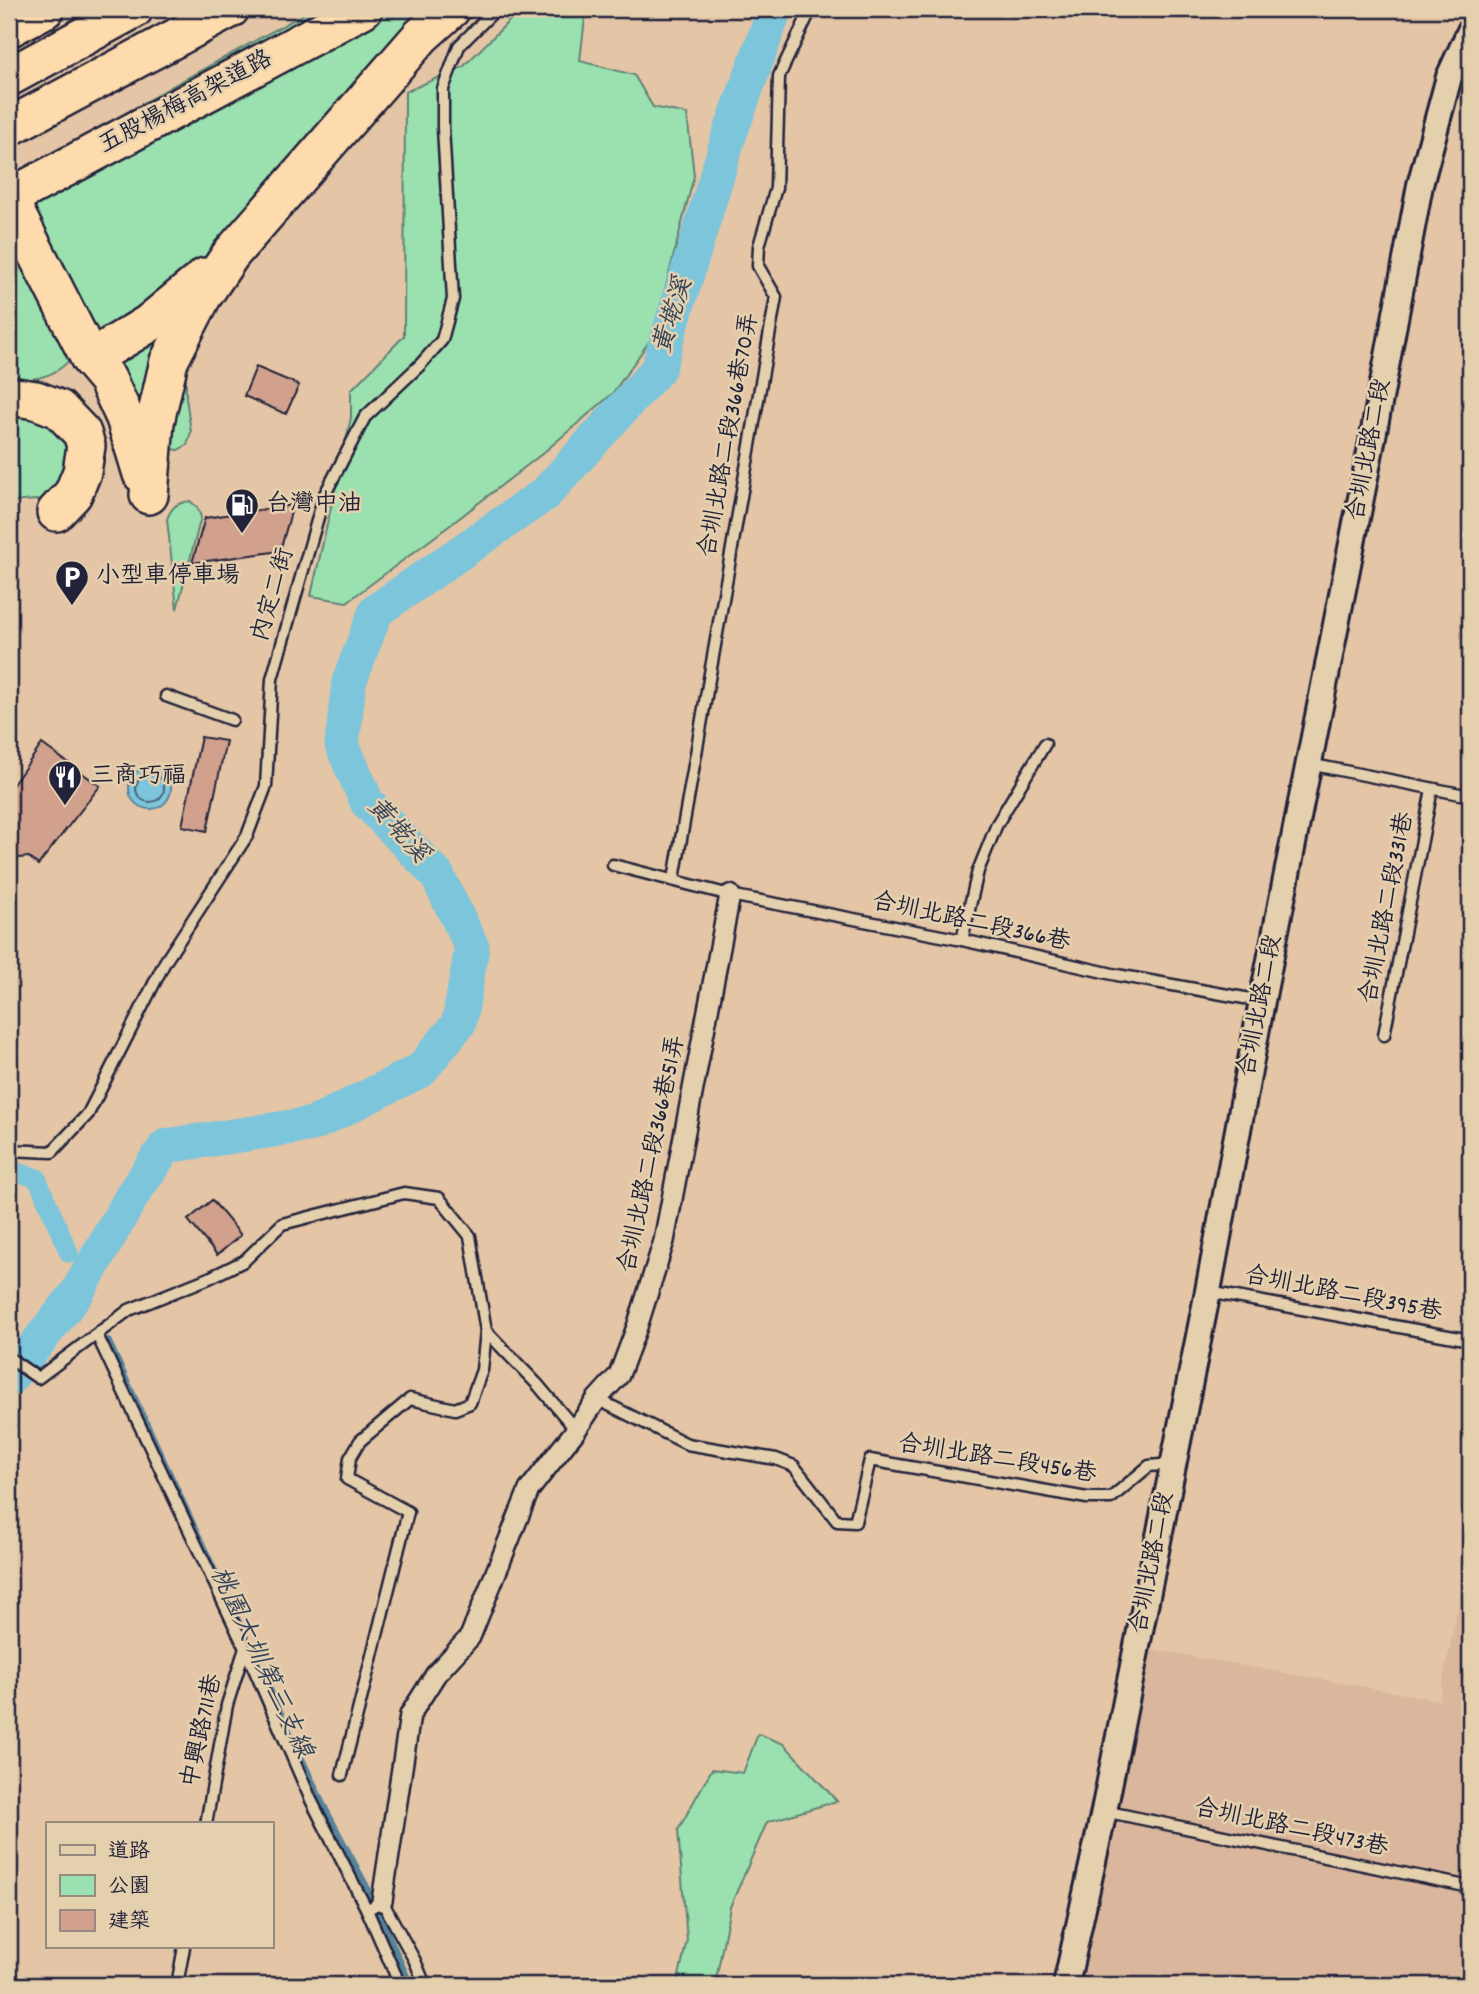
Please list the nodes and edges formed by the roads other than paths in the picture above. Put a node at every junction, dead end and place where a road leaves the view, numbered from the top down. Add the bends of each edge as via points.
1 (45, 9) edge
2 (134, 9) edge
3 (230, 9) edge
4 (363, 9) edge
5 (451, 9) edge
6 (496, 9) edge
7 (811, 9) edge
8 (9, 28) edge
9 (1470, 31) edge
10 (9, 77) edge
11 (9, 127) edge
12 (9, 199) edge
13 (231, 254) junction
14 (90, 359) junction
15 (9, 396) edge
16 (166, 696) dead end
17 (232, 720) dead end
18 (1045, 744) dead end
19 (1309, 764) junction
20 (1432, 789) junction
21 (1470, 796) edge
22 (614, 865) dead end
23 (674, 879) junction
24 (730, 895) junction
25 (962, 940) junction
26 (1262, 1001) junction
27 (1384, 1035) dead end
28 (9, 1150) edge
29 (1208, 1291) junction
30 (486, 1331) junction
31 (97, 1335) junction
32 (1470, 1340) edge
33 (9, 1358) edge
34 (597, 1399) junction
35 (576, 1430) junction
36 (1172, 1464) junction
37 (245, 1648) junction
38 (342, 1775) dead end
39 (1104, 1811) junction
40 (206, 1822) edge
41 (1470, 1887) edge
42 (374, 1905) junction
43 (184, 1948) edge
44 (177, 1985) edge
45 (400, 1985) edge
46 (425, 1985) edge
47 (1066, 1985) edge

1 - 8 highway
2 - 10 highway
3 - 11 highway
4 - 12 highway, 五股楊梅高架道路
5 - 13 highway via 421,36
6 - 28 lane, 內定二街 via 458,46 443,89 453,299 442,340 365,417 324,496 272,679 266,786 247,836 165,962 88,1114 52,1152
7 - 23 lane, 合圳北路二段366巷70弄 via 779,76 776,188 759,246 758,266 776,298
9 - 19 street, 合圳北路二段 via 1450,77 1420,185
12 - 14 highway
13 - 14 highway via 148,324
13 - 14 highway via 202,297 169,361 155,422 149,495 125,418 107,379
14 - 15 highway via 89,379 100,434 98,473 84,493 56,512 73,494 82,472 86,446 82,433 59,409
16 - 17 lane
18 - 25 lane via 997,824 978,871
19 - 20 lane, 合圳北路二段331巷
19 - 26 street, 合圳北路二段
20 - 21 lane, 合圳北路二段331巷
20 - 27 lane, 合圳北路二段331巷
22 - 23 lane, 合圳北路二段366巷
23 - 24 lane, 合圳北路二段366巷
24 - 25 lane, 合圳北路二段366巷
24 - 34 street, 合圳北路二段366巷51弄 via 664,1241 619,1375
25 - 26 lane, 合圳北路二段366巷
26 - 29 street, 合圳北路二段
29 - 32 lane, 合圳北路二段395巷
29 - 36 street, 合圳北路二段
30 - 31 lane via 470,1236 439,1198 404,1193 282,1224 244,1261 129,1310
30 - 35 lane
30 - 38 lane via 482,1370 470,1402 455,1409 410,1399 360,1441 350,1458 347,1479 408,1512
31 - 33 lane via 38,1378
31 - 37 lane
34 - 35 street, 合圳北路二段366巷51弄
34 - 36 lane, 合圳北路二段456巷 via 687,1444 794,1466 837,1521 855,1522 870,1460 1087,1498 1111,1498 1149,1466
35 - 42 street, 合圳北路二段366巷51弄 via 529,1490 470,1637 436,1674 410,1715
36 - 39 street, 合圳北路二段
37 - 40 lane, 中興路711巷 via 227,1705
37 - 42 lane via 311,1800
39 - 41 lane, 合圳北路二段473巷
39 - 47 street, 合圳北路二段
42 - 45 lane
42 - 46 lane via 415,1961
43 - 44 lane

